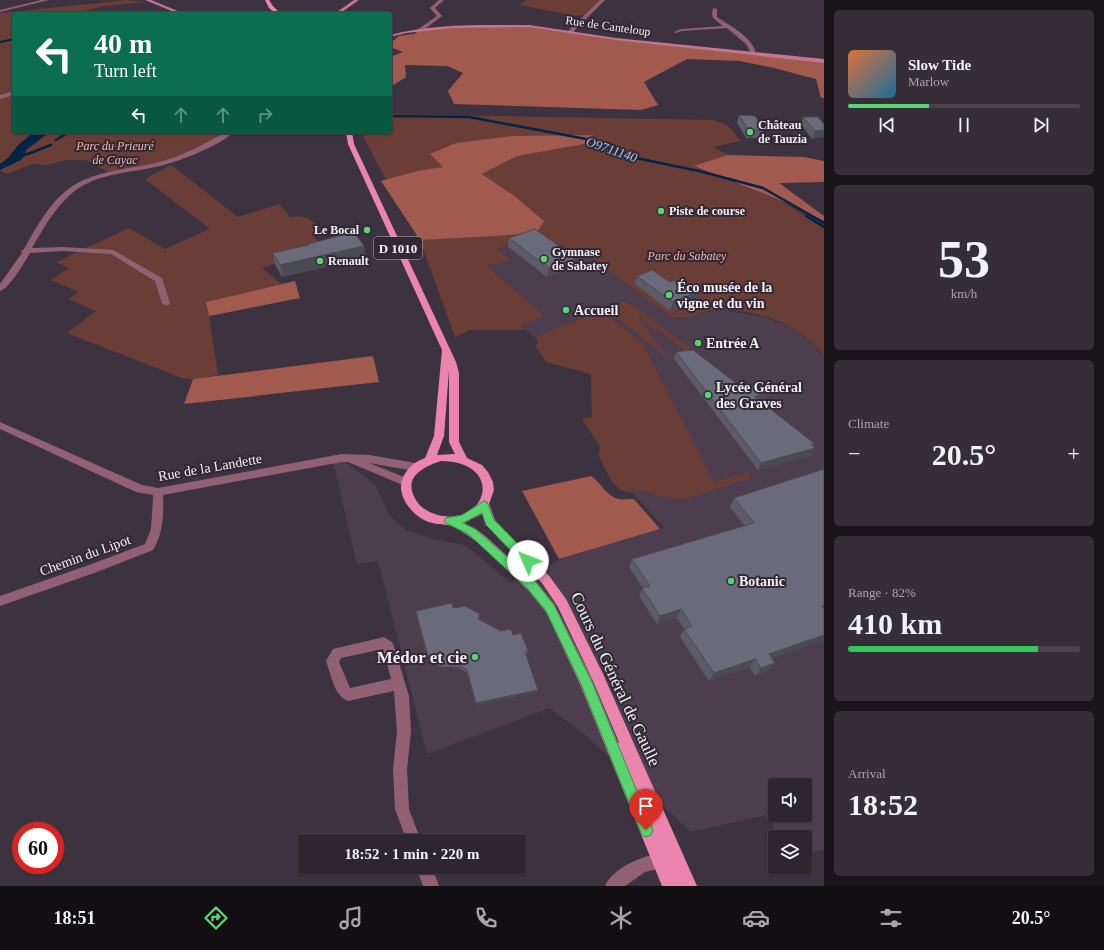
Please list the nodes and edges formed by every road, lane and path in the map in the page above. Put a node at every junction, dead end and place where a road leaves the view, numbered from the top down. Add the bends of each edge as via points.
1 (21, 0) edge
2 (47, 0) edge
3 (147, 0) edge
4 (267, 0) edge
5 (357, 0) edge
6 (442, 0) edge
7 (604, 0) edge
8 (38, 1) edge
9 (28, 5) junction
10 (0, 6) edge
11 (715, 9) dead end
12 (0, 11) edge
13 (178, 12) edge
14 (277, 12) edge
15 (339, 12) edge
16 (727, 27) junction
17 (419, 31) junction
18 (571, 31) junction
19 (676, 32) dead end
20 (392, 36) edge
21 (754, 54) junction
22 (824, 61) edge
23 (12, 94) edge
24 (0, 97) edge
25 (226, 134) edge
26 (346, 134) edge
27 (349, 134) edge
28 (351, 144) junction
29 (26, 251) junction
30 (0, 289) edge
31 (166, 303) dead end
32 (446, 351) junction
33 (0, 424) edge
34 (342, 458) junction
35 (430, 459) junction
36 (463, 459) junction
37 (415, 467) junction
38 (405, 482) junction
39 (158, 492) junction
40 (484, 505) junction
41 (449, 521) junction
42 (0, 601) edge
43 (398, 684) junction
44 (655, 828) junction
45 (411, 834) edge
46 (668, 859) junction
47 (427, 874) edge
48 (431, 886) edge
49 (613, 886) edge
50 (670, 886) edge
51 (680, 886) edge
52 (689, 886) edge

1 - 9 street
1 - 10 street
2 - 8 street
3 - 13 street
4 - 14 main road
5 - 15 street
6 - 17 street via 432,8 440,16
7 - 18 street
8 - 9 street
9 - 12 street
11 - 16 street via 715,18
16 - 19 street
16 - 21 street via 746,40
17 - 18 street, Rue de Canteloup via 471,26 529,26
17 - 20 street, Rue de Canteloup
18 - 21 street, Rue de Canteloup
21 - 22 street, Rue de Canteloup
23 - 24 street
25 - 29 street via 180,158 81,184 64,196 36,233
26 - 28 main road, D 1010
27 - 28 main road, D 1010
28 - 32 main road, D 1010
29 - 30 street via 9,280
29 - 31 street via 63,249 113,252 159,280
32 - 35 main road, D 1010 via 439,436
32 - 36 main road, D 1010 via 454,373 454,442
33 - 39 street, Rue de la Landette via 140,489
34 - 37 street, Rue de la Landette via 361,456
34 - 38 street, Rue de la Landette via 376,468
34 - 39 street, Rue de la Landette
35 - 36 main road
35 - 37 main road
36 - 40 main road via 478,468 488,481 488,497
37 - 38 main road
38 - 41 main road via 408,501 415,509 424,516
39 - 42 street, Chemin du Lipot via 154,542 149,547
40 - 41 main road via 463,519
40 - 44 main road, Cours du Général de Gaulle via 490,522 546,580 562,603
41 - 44 main road, Cours du Général de Gaulle via 472,532 532,586 550,608 587,686 596,693
43 - 43 street via 388,646 384,643 337,653 332,661 343,690 348,695
43 - 45 street via 402,696 404,732 400,769 402,808
44 - 46 main road
46 - 49 street via 643,865
46 - 50 main road
46 - 51 main road
46 - 52 main road
47 - 48 street

